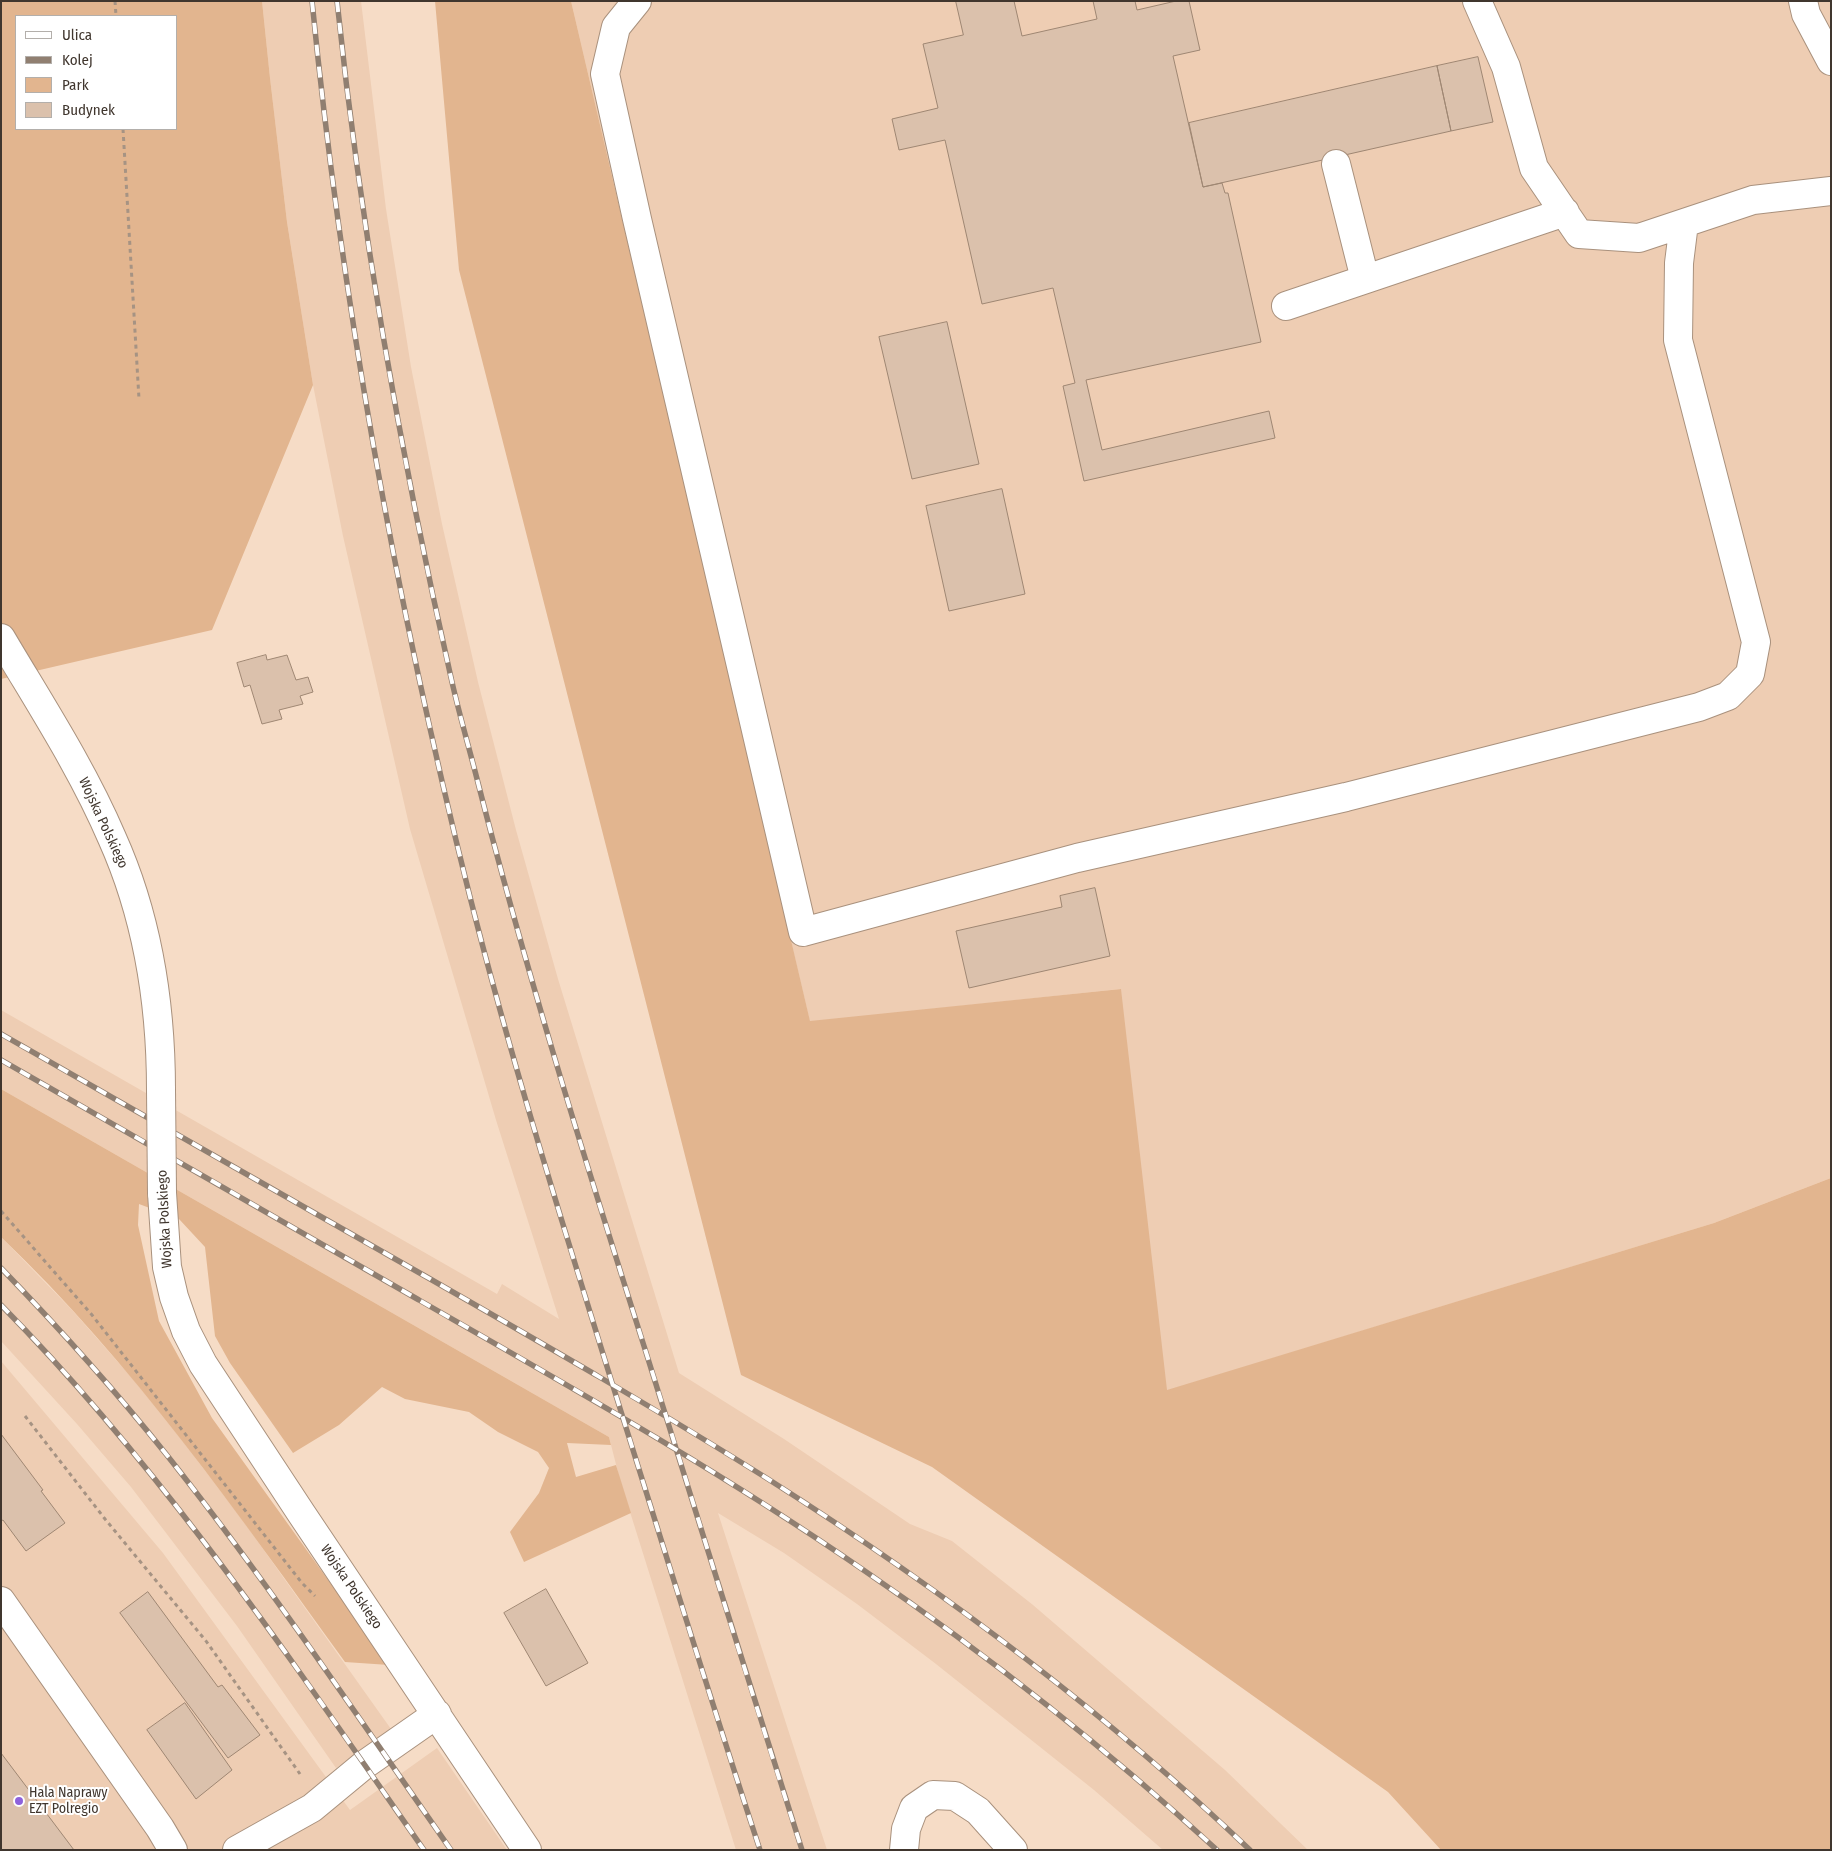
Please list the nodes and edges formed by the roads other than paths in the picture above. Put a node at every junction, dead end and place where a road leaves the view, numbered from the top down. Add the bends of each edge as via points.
1 (637, 1) edge
2 (1477, 1) edge
3 (1802, 1) edge
4 (1831, 61) edge
5 (1336, 164) dead end
6 (1831, 191) edge
7 (1565, 212) junction
8 (1684, 223) junction
9 (1365, 279) junction
10 (1286, 306) dead end
11 (1, 638) edge
12 (1, 1601) edge
13 (437, 1714) junction
14 (173, 1850) edge
15 (238, 1850) edge
16 (527, 1850) edge
17 (904, 1850) edge
18 (1013, 1850) edge

1 - 8 street via 616,27 605,74 803,932 1077,858 1346,797 1699,707 1728,696 1750,674 1756,642 1678,340 1679,263
2 - 7 street via 1506,67 1534,168
3 - 4 street
5 - 9 street
6 - 8 street via 1753,200
7 - 8 street via 1579,234 1639,238
7 - 9 street
9 - 10 street
11 - 13 street, Wojska Polskiego, bridge via 90,792 113,839 143,926 159,1015 166,1267 186,1332 203,1364
12 - 14 street
13 - 15 street via 364,1765 312,1808
13 - 16 street, Wojska Polskiego
17 - 18 street via 906,1829 914,1808 933,1795 955,1796 978,1811

